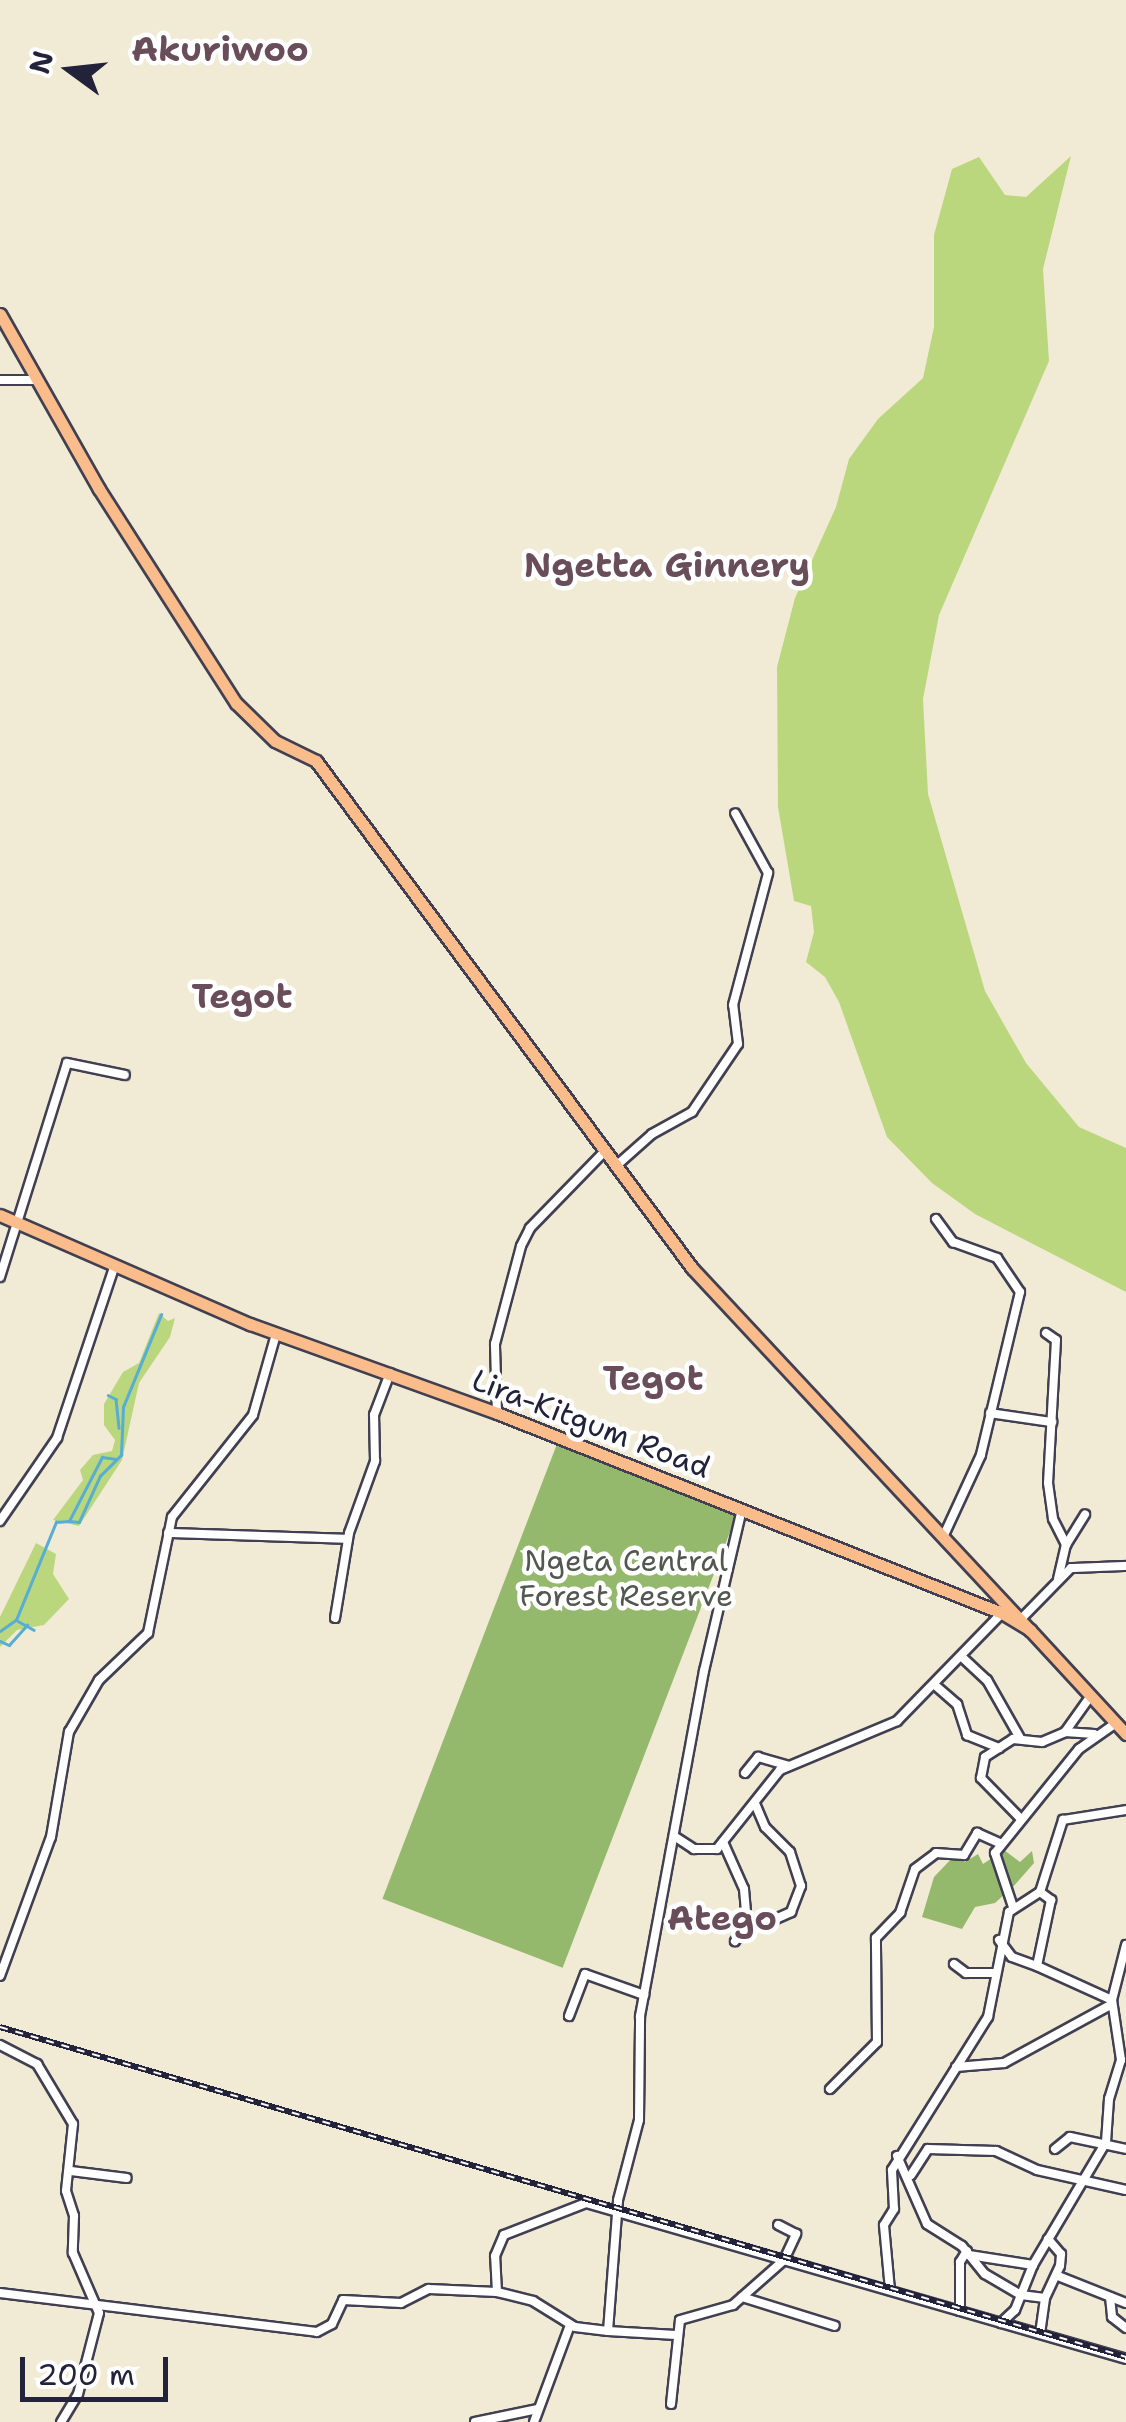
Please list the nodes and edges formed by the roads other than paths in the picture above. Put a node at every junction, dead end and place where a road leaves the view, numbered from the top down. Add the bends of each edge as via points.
1 (0, 314) edge
2 (0, 380) edge
3 (37, 380) junction
4 (735, 812) dead end
5 (125, 1075) dead end
6 (605, 1151) junction
7 (616, 1166) junction
8 (0, 1214) edge
9 (936, 1218) dead end
10 (16, 1222) junction
11 (116, 1265) junction
12 (0, 1278) edge
13 (1046, 1333) dead end
14 (276, 1334) junction
15 (390, 1373) junction
16 (498, 1413) junction
17 (990, 1413) junction
18 (1052, 1422) junction
19 (742, 1510) junction
20 (1085, 1515) dead end
21 (0, 1520) edge
22 (168, 1532) junction
23 (944, 1535) junction
24 (348, 1540) junction
25 (1066, 1545) junction
26 (1126, 1566) edge
27 (1056, 1583) junction
28 (1002, 1613) junction
29 (335, 1618) dead end
30 (1022, 1619) junction
31 (1030, 1630) junction
32 (963, 1658) junction
33 (936, 1686) junction
34 (1090, 1698) junction
35 (1116, 1723) junction
36 (1065, 1732) junction
37 (1094, 1734) junction
38 (1126, 1734) edge
39 (1020, 1738) junction
40 (999, 1748) junction
41 (789, 1766) junction
42 (746, 1772) dead end
43 (755, 1803) junction
44 (1126, 1810) edge
45 (1020, 1818) junction
46 (674, 1836) junction
47 (724, 1842) junction
48 (1002, 1844) junction
49 (1040, 1892) junction
50 (1013, 1907) junction
51 (747, 1924) junction
52 (736, 1940) dead end
53 (999, 1940) junction
54 (1126, 1945) edge
55 (954, 1964) dead end
56 (1037, 1966) junction
57 (1124, 1966) edge
58 (994, 1973) junction
59 (0, 1976) edge
60 (644, 1995) junction
61 (1112, 2002) junction
62 (570, 2016) dead end
63 (0, 2045) edge
64 (956, 2067) junction
65 (1123, 2073) edge
66 (830, 2089) dead end
67 (1106, 2142) junction
68 (1055, 2149) dead end
69 (1126, 2150) edge
70 (897, 2156) junction
71 (71, 2171) junction
72 (911, 2175) junction
73 (127, 2178) dead end
74 (1082, 2182) junction
75 (1126, 2190) edge
76 (915, 2199) junction
77 (894, 2209) junction
78 (618, 2211) junction
79 (778, 2225) dead end
80 (1048, 2239) junction
81 (968, 2253) junction
82 (784, 2260) junction
83 (1033, 2265) junction
84 (1058, 2276) junction
85 (890, 2290) junction
86 (497, 2292) junction
87 (0, 2294) edge
88 (1021, 2295) junction
89 (742, 2297) junction
90 (1110, 2297) junction
91 (1045, 2298) junction
92 (1126, 2303) edge
93 (100, 2306) junction
94 (960, 2311) junction
95 (1001, 2323) junction
96 (570, 2325) junction
97 (835, 2326) dead end
98 (1126, 2328) edge
99 (608, 2332) junction
100 (1040, 2334) junction
101 (676, 2336) junction
102 (1126, 2359) edge
103 (670, 2404) dead end
104 (538, 2409) junction
105 (60, 2422) edge
106 (475, 2422) edge
107 (534, 2422) edge

1 - 3 main road
2 - 3 street
3 - 6 main road via 236,703 265,734 316,761
4 - 7 street via 768,873 733,1004 738,1044 692,1112 652,1134
5 - 10 street via 67,1063
6 - 7 main road
6 - 16 street via 520,1246 496,1344
7 - 23 main road via 760,1346
8 - 10 main road, Lira-Kitgum Road
9 - 17 street via 953,1242 997,1258 1020,1292
10 - 11 main road, Lira-Kitgum Road
10 - 12 street
11 - 14 main road, Lira-Kitgum Road
11 - 21 street via 58,1438
13 - 18 street via 1056,1340
14 - 15 main road, Lira-Kitgum Road
14 - 22 street via 253,1415 202,1473
15 - 16 main road, Lira-Kitgum Road
15 - 24 street via 374,1415 373,1469
16 - 19 main road, Lira-Kitgum Road
17 - 18 street
17 - 23 street via 981,1455
18 - 25 street via 1051,1508
19 - 28 main road, Lira-Kitgum Road
19 - 46 street
20 - 25 street
22 - 24 street
22 - 59 street via 148,1633 99,1680 68,1732 51,1837
23 - 30 main road
24 - 29 street
25 - 27 street
26 - 27 street via 1071,1568
27 - 30 street
28 - 31 main road, Lira-Kitgum Road
28 - 32 street
30 - 31 main road
31 - 34 main road, Lira-Kitgum Road
32 - 33 street
32 - 39 street via 988,1680
33 - 40 street via 957,1704 967,1735
33 - 41 street via 897,1721
34 - 35 main road, Lira-Kitgum Road
34 - 36 street
35 - 37 street
35 - 38 main road, Lira-Kitgum Road
36 - 37 street
36 - 39 street via 1042,1742
37 - 45 street
39 - 40 street
40 - 45 street via 980,1764 980,1776
41 - 42 street via 758,1756
41 - 43 street
43 - 47 street
43 - 51 street via 765,1827 790,1852 801,1886 792,1912 762,1926
44 - 49 street via 1063,1820
45 - 48 street
46 - 47 street via 704,1851
46 - 60 street
47 - 51 street via 742,1884
48 - 50 street via 993,1861
48 - 66 street via 978,1833 964,1855 936,1853 915,1869 900,1913 876,1938 877,2042
49 - 50 street
49 - 56 street via 1051,1900
50 - 53 street
51 - 52 street
53 - 56 street via 1014,1958
53 - 58 street
54 - 57 street
55 - 58 street via 966,1973
56 - 61 street
57 - 61 street
58 - 64 street via 988,2017
60 - 62 street via 585,1974
60 - 78 street via 639,2120
61 - 64 street via 1004,2063
61 - 65 street
63 - 71 street via 38,2064 68,2115
64 - 70 street
65 - 67 street via 1108,2098
67 - 68 street via 1070,2137
67 - 69 street
67 - 74 street
70 - 72 street
70 - 77 street
71 - 73 street
71 - 93 street via 66,2191 74,2216 73,2252
72 - 74 street via 930,2149 1006,2153
72 - 76 street
74 - 75 street
74 - 80 street
76 - 77 street
76 - 81 street via 926,2224
77 - 85 street via 884,2225
78 - 82 street
78 - 86 street via 580,2203 504,2235 495,2256
78 - 99 street
79 - 82 street via 796,2234
80 - 83 street
80 - 84 street via 1061,2254
81 - 83 street
81 - 88 street via 978,2270
81 - 94 street via 960,2262
82 - 85 street
82 - 89 street
83 - 88 street
84 - 90 street
84 - 91 street
85 - 94 street
86 - 93 street via 429,2289 402,2303 344,2300 332,2324 318,2332
86 - 96 street via 533,2301
87 - 93 street
88 - 91 street
88 - 95 street
89 - 97 street
89 - 101 street via 718,2312 683,2316
90 - 92 street
90 - 98 street via 1112,2317
91 - 100 street
93 - 105 street via 78,2394
94 - 95 street
95 - 100 street
96 - 99 street
96 - 104 street
99 - 101 street
100 - 102 street
101 - 103 street
104 - 106 street
104 - 107 street

